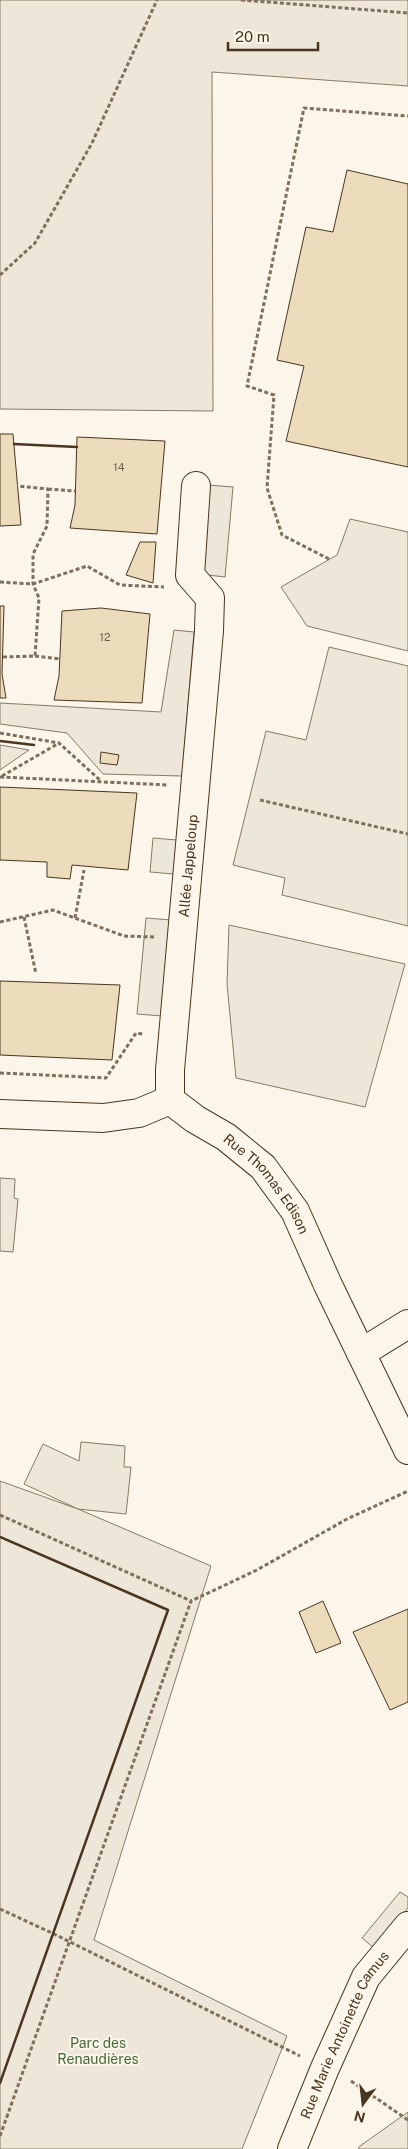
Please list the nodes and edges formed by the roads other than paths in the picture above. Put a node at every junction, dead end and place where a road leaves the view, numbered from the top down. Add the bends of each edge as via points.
1 (196, 486) dead end
2 (170, 1100) junction
3 (0, 1114) edge
4 (408, 1324) edge
5 (361, 1353) junction
6 (408, 1450) edge
7 (408, 1926) edge
8 (292, 2149) edge

1 - 2 street, Allée Jappeloup via 190,575 210,598 210,631
2 - 3 street via 139,1113 103,1118
2 - 5 street, Rue Thomas Edison via 226,1137 263,1167 295,1211
4 - 5 street
5 - 6 street, Rue Thomas Edison
7 - 8 street, Rue Marie Antoinette Camus via 366,1977

